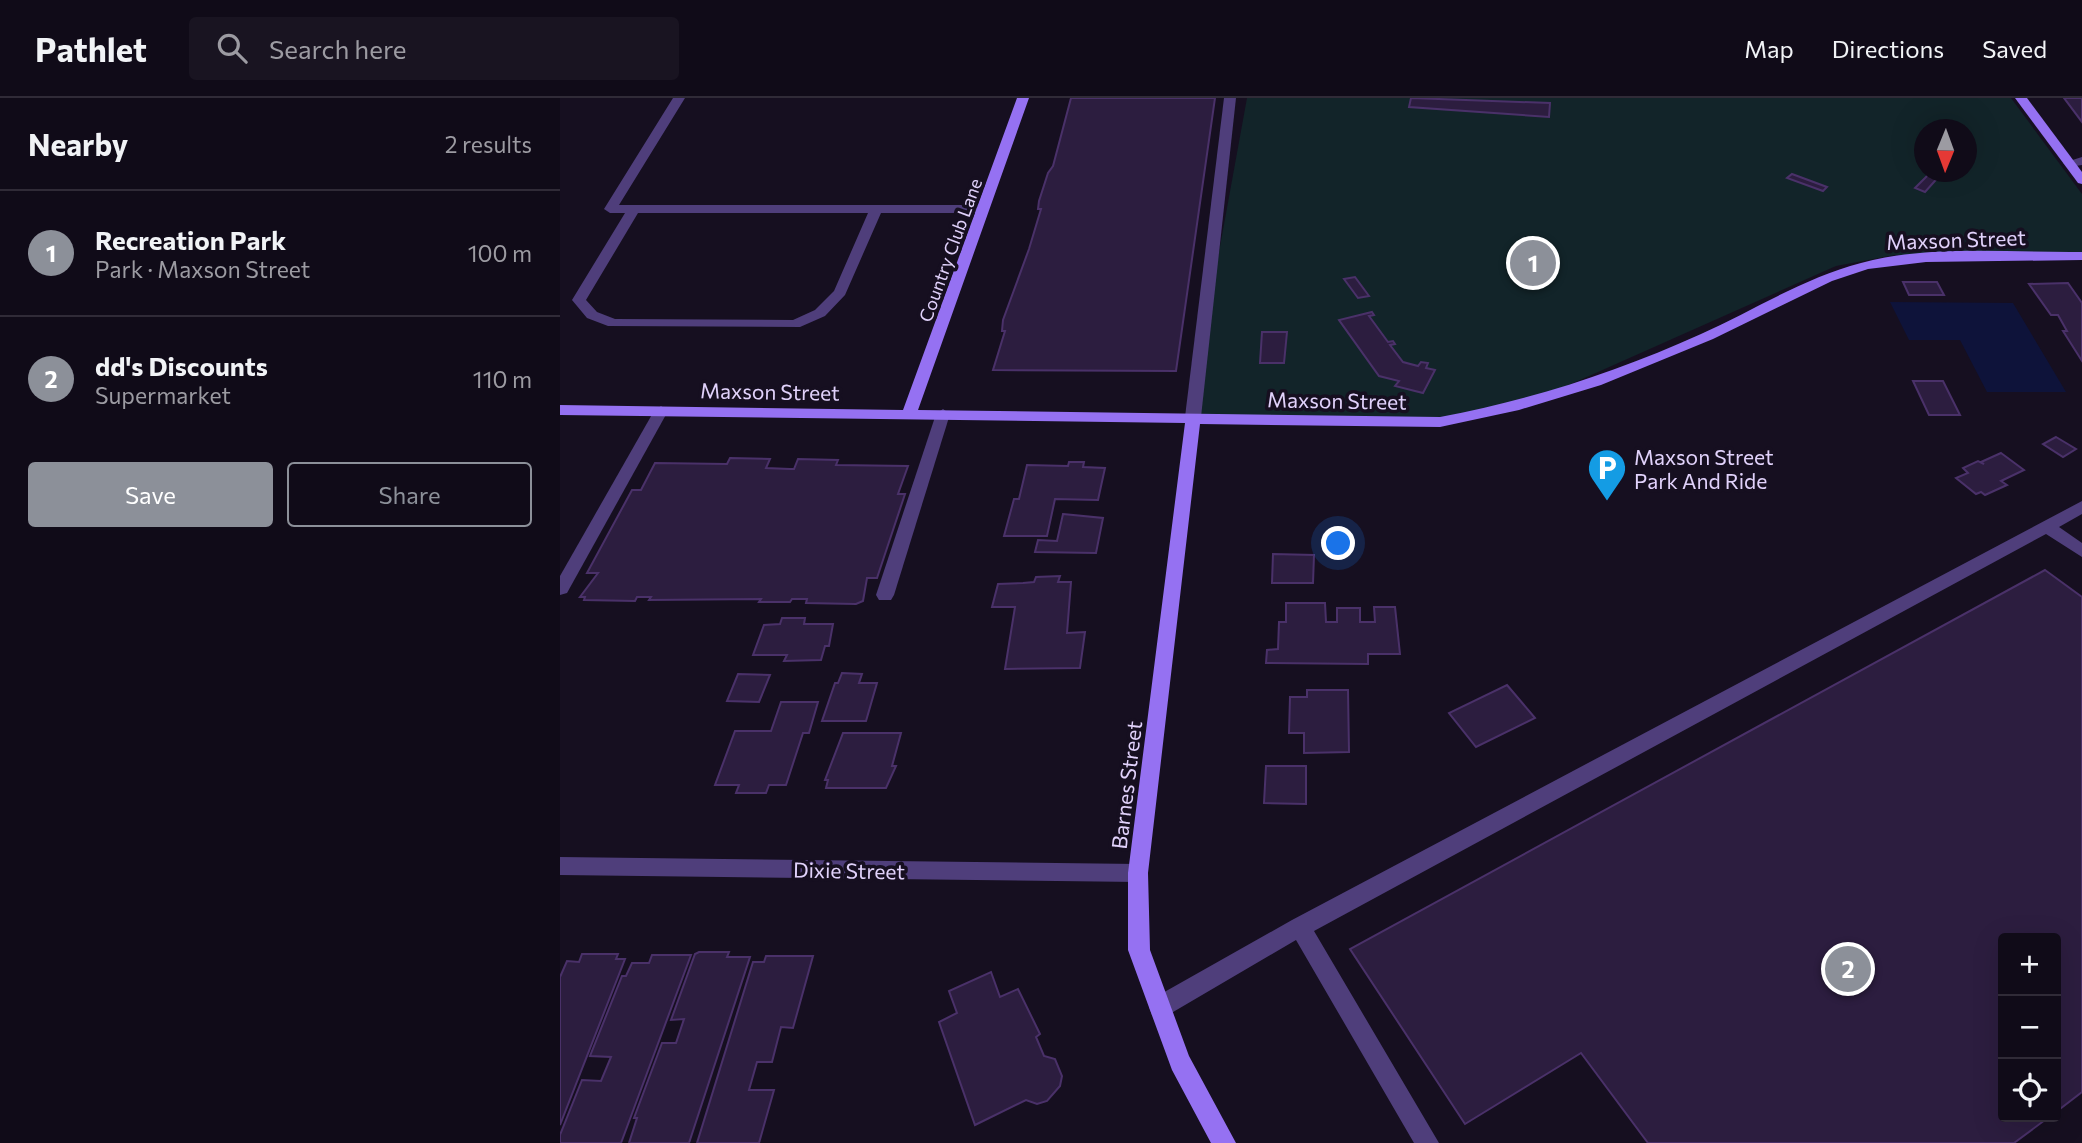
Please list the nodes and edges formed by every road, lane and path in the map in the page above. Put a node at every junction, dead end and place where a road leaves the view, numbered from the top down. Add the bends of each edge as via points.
1 (679, 98) edge
2 (1023, 98) edge
3 (1230, 98) edge
4 (2021, 98) edge
5 (2082, 161) edge
6 (2069, 163) junction
7 (2082, 180) edge
8 (634, 209) junction
9 (876, 209) junction
10 (983, 209) junction
11 (2082, 256) edge
12 (560, 410) edge
13 (661, 411) junction
14 (909, 414) junction
15 (943, 414) junction
16 (1193, 417) junction
17 (2082, 507) edge
18 (2046, 526) junction
19 (2082, 551) edge
20 (561, 589) edge
21 (885, 595) dead end
22 (560, 866) edge
23 (1138, 873) junction
24 (1300, 927) junction
25 (1160, 1007) junction
26 (1224, 1143) edge
27 (1427, 1143) edge

1 - 8 street via 610,209
2 - 10 street, Country Club Lane
3 - 16 street
4 - 6 street
5 - 6 street
6 - 7 street
8 - 9 street
8 - 9 street via 579,300 592,315 613,323 796,324 820,313 840,292
9 - 10 street
10 - 14 street, Country Club Lane
11 - 16 street, Maxson Street via 1889,260 1840,272 1744,320 1595,382 1500,412 1402,423
12 - 13 street, Maxson Street
13 - 14 street, Maxson Street
13 - 20 street
14 - 15 street, Maxson Street
15 - 16 street, Maxson Street
15 - 21 street
16 - 23 street, Barnes Street
17 - 18 street
18 - 19 street
18 - 24 street
22 - 23 street, Dixie Street
23 - 25 street, Barnes Street via 1139,950
24 - 25 street
24 - 27 street
25 - 26 street, Barnes Street via 1180,1062

